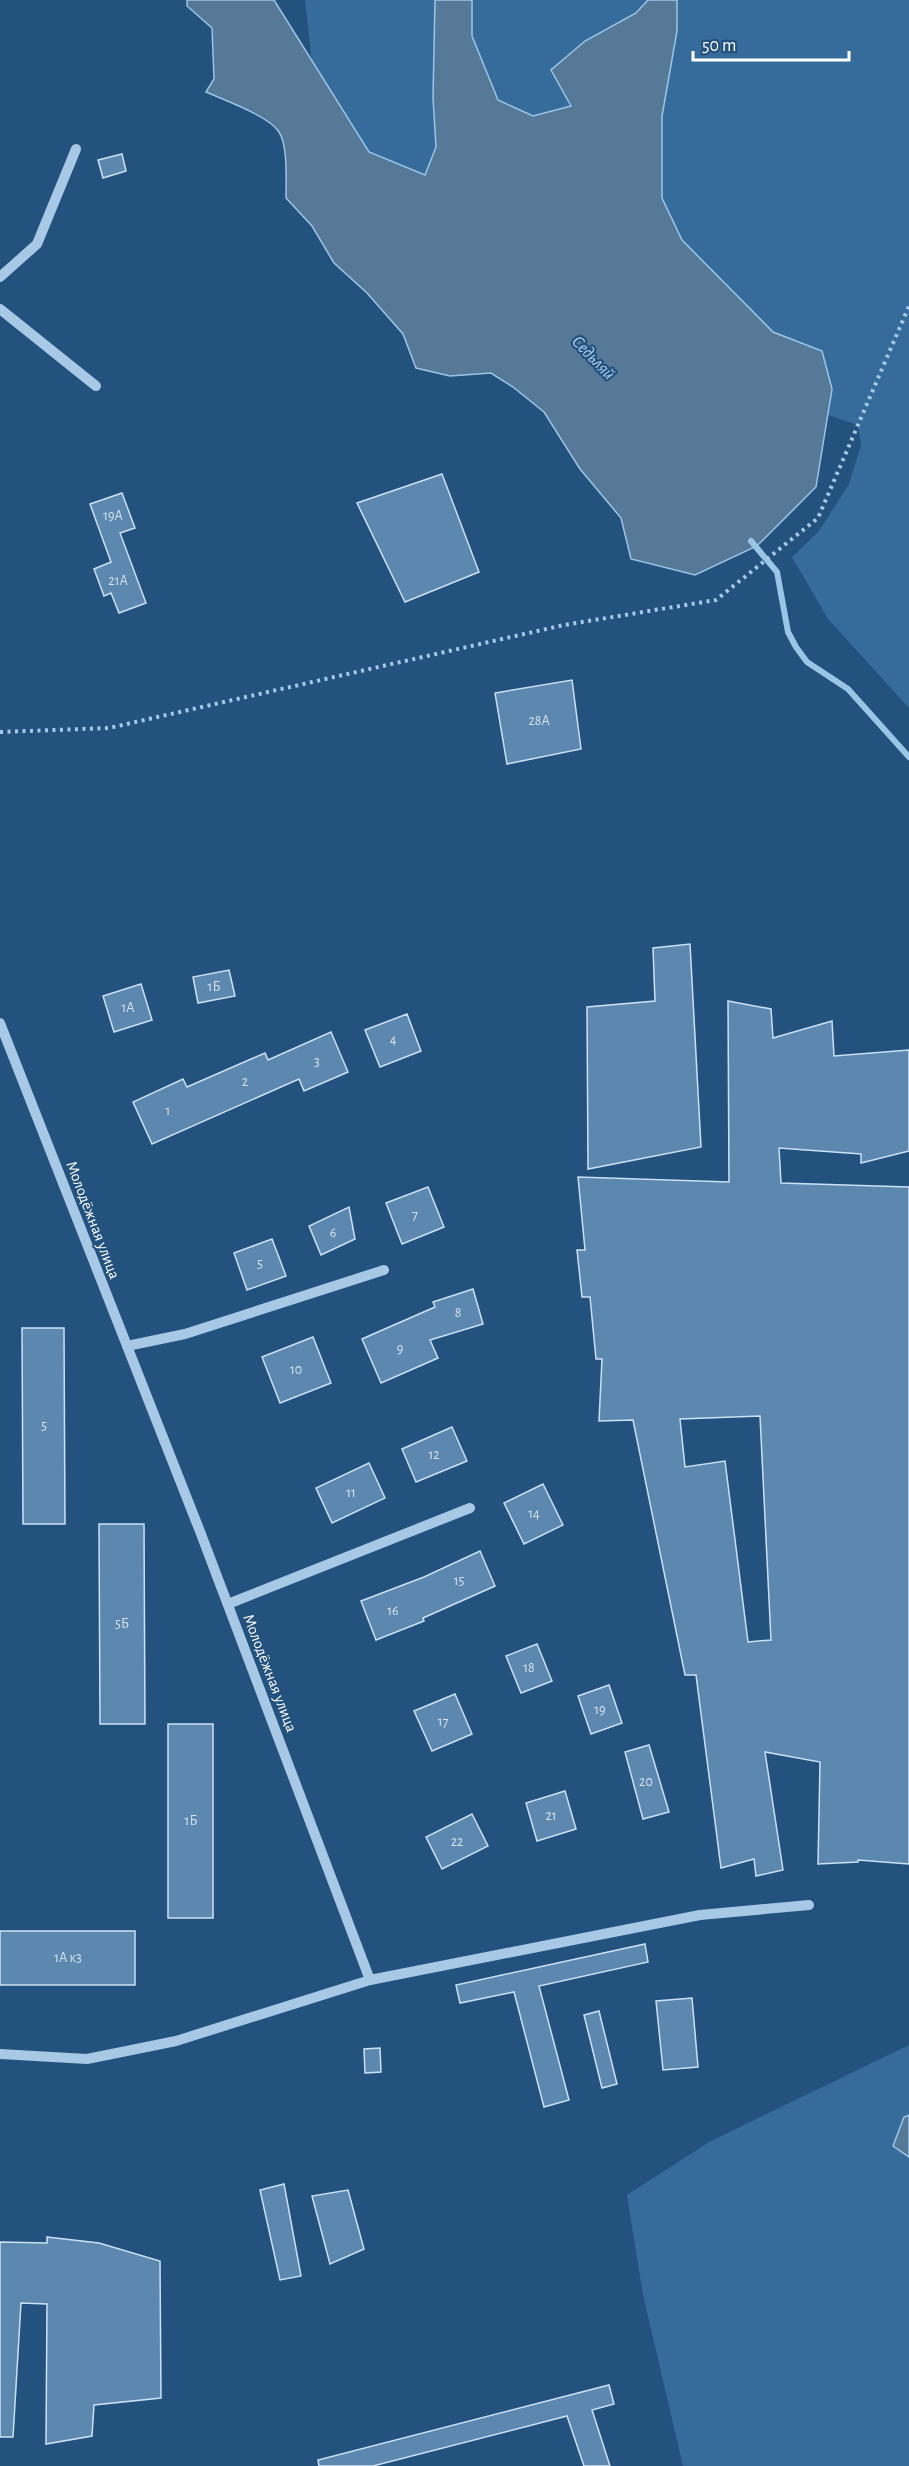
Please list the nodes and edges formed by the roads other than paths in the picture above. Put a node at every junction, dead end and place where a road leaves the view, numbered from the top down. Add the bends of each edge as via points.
1 (76, 149) dead end
2 (0, 277) edge
3 (0, 309) edge
4 (96, 386) dead end
5 (0, 1023) edge
6 (384, 1270) dead end
7 (127, 1346) junction
8 (470, 1508) dead end
9 (228, 1604) junction
10 (809, 1905) dead end
11 (370, 1980) junction
12 (0, 2054) edge

1 - 2 street via 37,244
3 - 4 street
5 - 7 street, Молодёжная улица
6 - 7 street via 185,1334
7 - 9 street, Молодёжная улица
8 - 9 street
9 - 11 street, Молодёжная улица
10 - 11 street via 700,1915
11 - 12 street via 176,2041 87,2059

